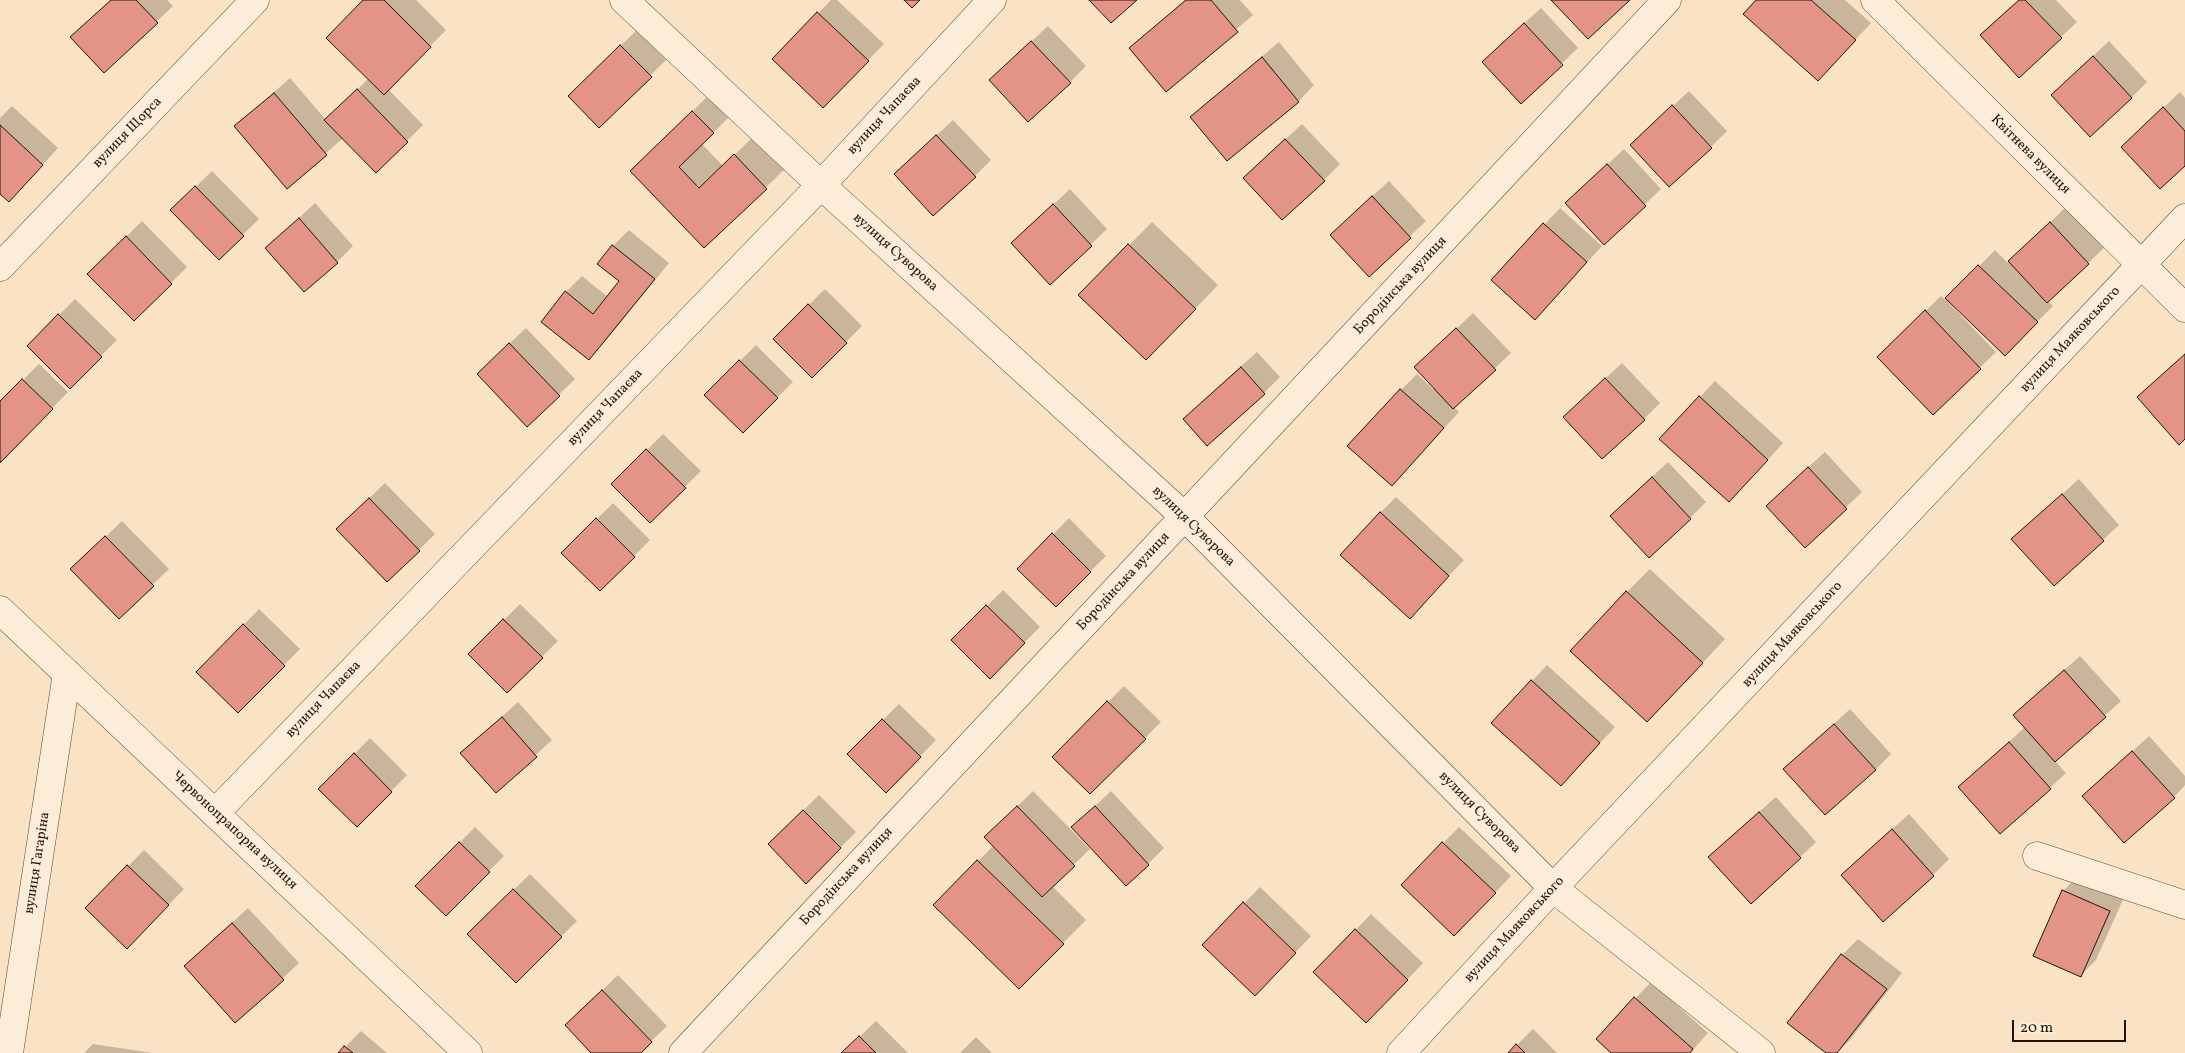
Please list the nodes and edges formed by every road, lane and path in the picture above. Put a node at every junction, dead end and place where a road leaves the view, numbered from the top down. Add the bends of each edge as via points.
1 (255, 0) edge
2 (624, 0) edge
3 (992, 0) edge
4 (1667, 0) edge
5 (1875, 0) edge
6 (821, 185) junction
7 (2185, 218) edge
8 (2141, 266) junction
9 (0, 267) edge
10 (2185, 308) edge
11 (1185, 517) junction
12 (0, 610) edge
13 (67, 673) junction
14 (215, 813) junction
15 (2037, 856) dead end
16 (1553, 888) junction
17 (2185, 905) edge
18 (9, 1053) edge
19 (468, 1053) edge
20 (683, 1053) edge
21 (1401, 1053) edge
22 (1761, 1053) edge

1 - 9 street, вулиця Щорса
2 - 6 street, вулиця Суворова
3 - 6 street, вулиця Чапаєва
4 - 11 street, Бородінська вулиця
5 - 8 street, Квітнева вулиця
6 - 11 street, вулиця Суворова
6 - 14 street, вулиця Чапаєва
7 - 8 street, вулиця Маяковського
8 - 10 street, Квітнева вулиця
8 - 16 street, вулиця Маяковського
11 - 16 street, вулиця Суворова
11 - 20 street, Бородінська вулиця
12 - 13 street, Червонопрапорна вулиця
13 - 14 street, Червонопрапорна вулиця
13 - 18 street, вулиця Гагаріна
14 - 19 street, Червонопрапорна вулиця
15 - 17 street
16 - 21 street, вулиця Маяковського
16 - 22 street, вулиця Суворова

